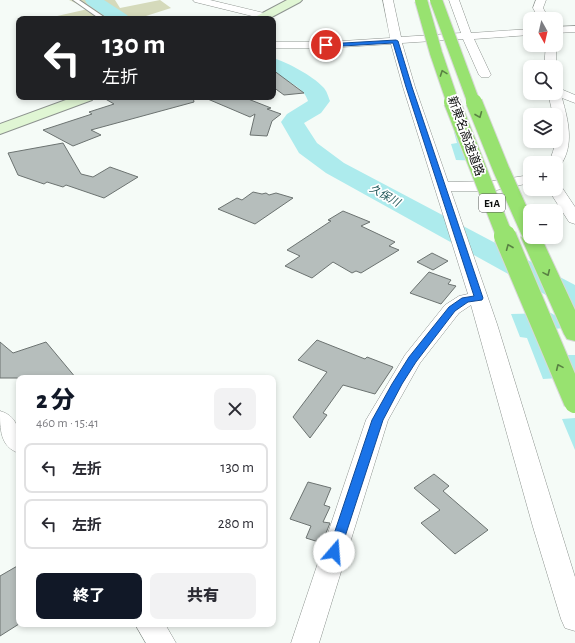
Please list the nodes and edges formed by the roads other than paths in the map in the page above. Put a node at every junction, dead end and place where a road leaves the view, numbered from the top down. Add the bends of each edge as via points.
1 (76, 0) edge
2 (198, 0) edge
3 (296, 0) edge
4 (388, 0) edge
5 (421, 0) edge
6 (436, 0) edge
7 (454, 0) edge
8 (541, 0) edge
9 (540, 12) edge
10 (100, 16) edge
11 (254, 16) edge
12 (265, 16) edge
13 (575, 29) edge
14 (563, 30) edge
15 (523, 32) edge
16 (467, 36) junction
17 (396, 41) junction
18 (276, 45) edge
19 (485, 75) dead end
20 (563, 95) edge
21 (575, 99) edge
22 (79, 100) edge
23 (557, 100) edge
24 (0, 129) edge
25 (559, 156) edge
26 (523, 180) edge
27 (442, 187) junction
28 (561, 196) edge
29 (523, 218) edge
30 (575, 219) edge
31 (534, 244) edge
32 (479, 298) junction
33 (575, 334) edge
34 (575, 402) edge
35 (0, 419) edge
36 (16, 441) edge
37 (574, 611) edge
38 (150, 627) edge
39 (162, 643) edge
40 (305, 643) edge

1 - 10 lane
2 - 11 street
3 - 12 street
4 - 17 street
34 -> 5 highway, 新東名高速道路 / E1A, bridge via 479,170 440,66
6 -> 29 highway, 新東名高速道路 / E1A, bridge via 451,45
7 - 16 street
8 - 9 street via 538,8
13 - 14 street
15 - 16 street
16 - 17 street
16 - 19 street
17 - 18 street via 318,46
17 - 27 street
20 - 21 street
22 - 24 street
23 - 25 street via 562,134
26 - 27 street via 492,186
27 - 32 street
28 - 30 street
31 -> 33 highway
32 - 37 street via 546,527
32 - 40 street via 466,300 452,309 412,360 377,420
35 - 36 street
38 - 39 street

